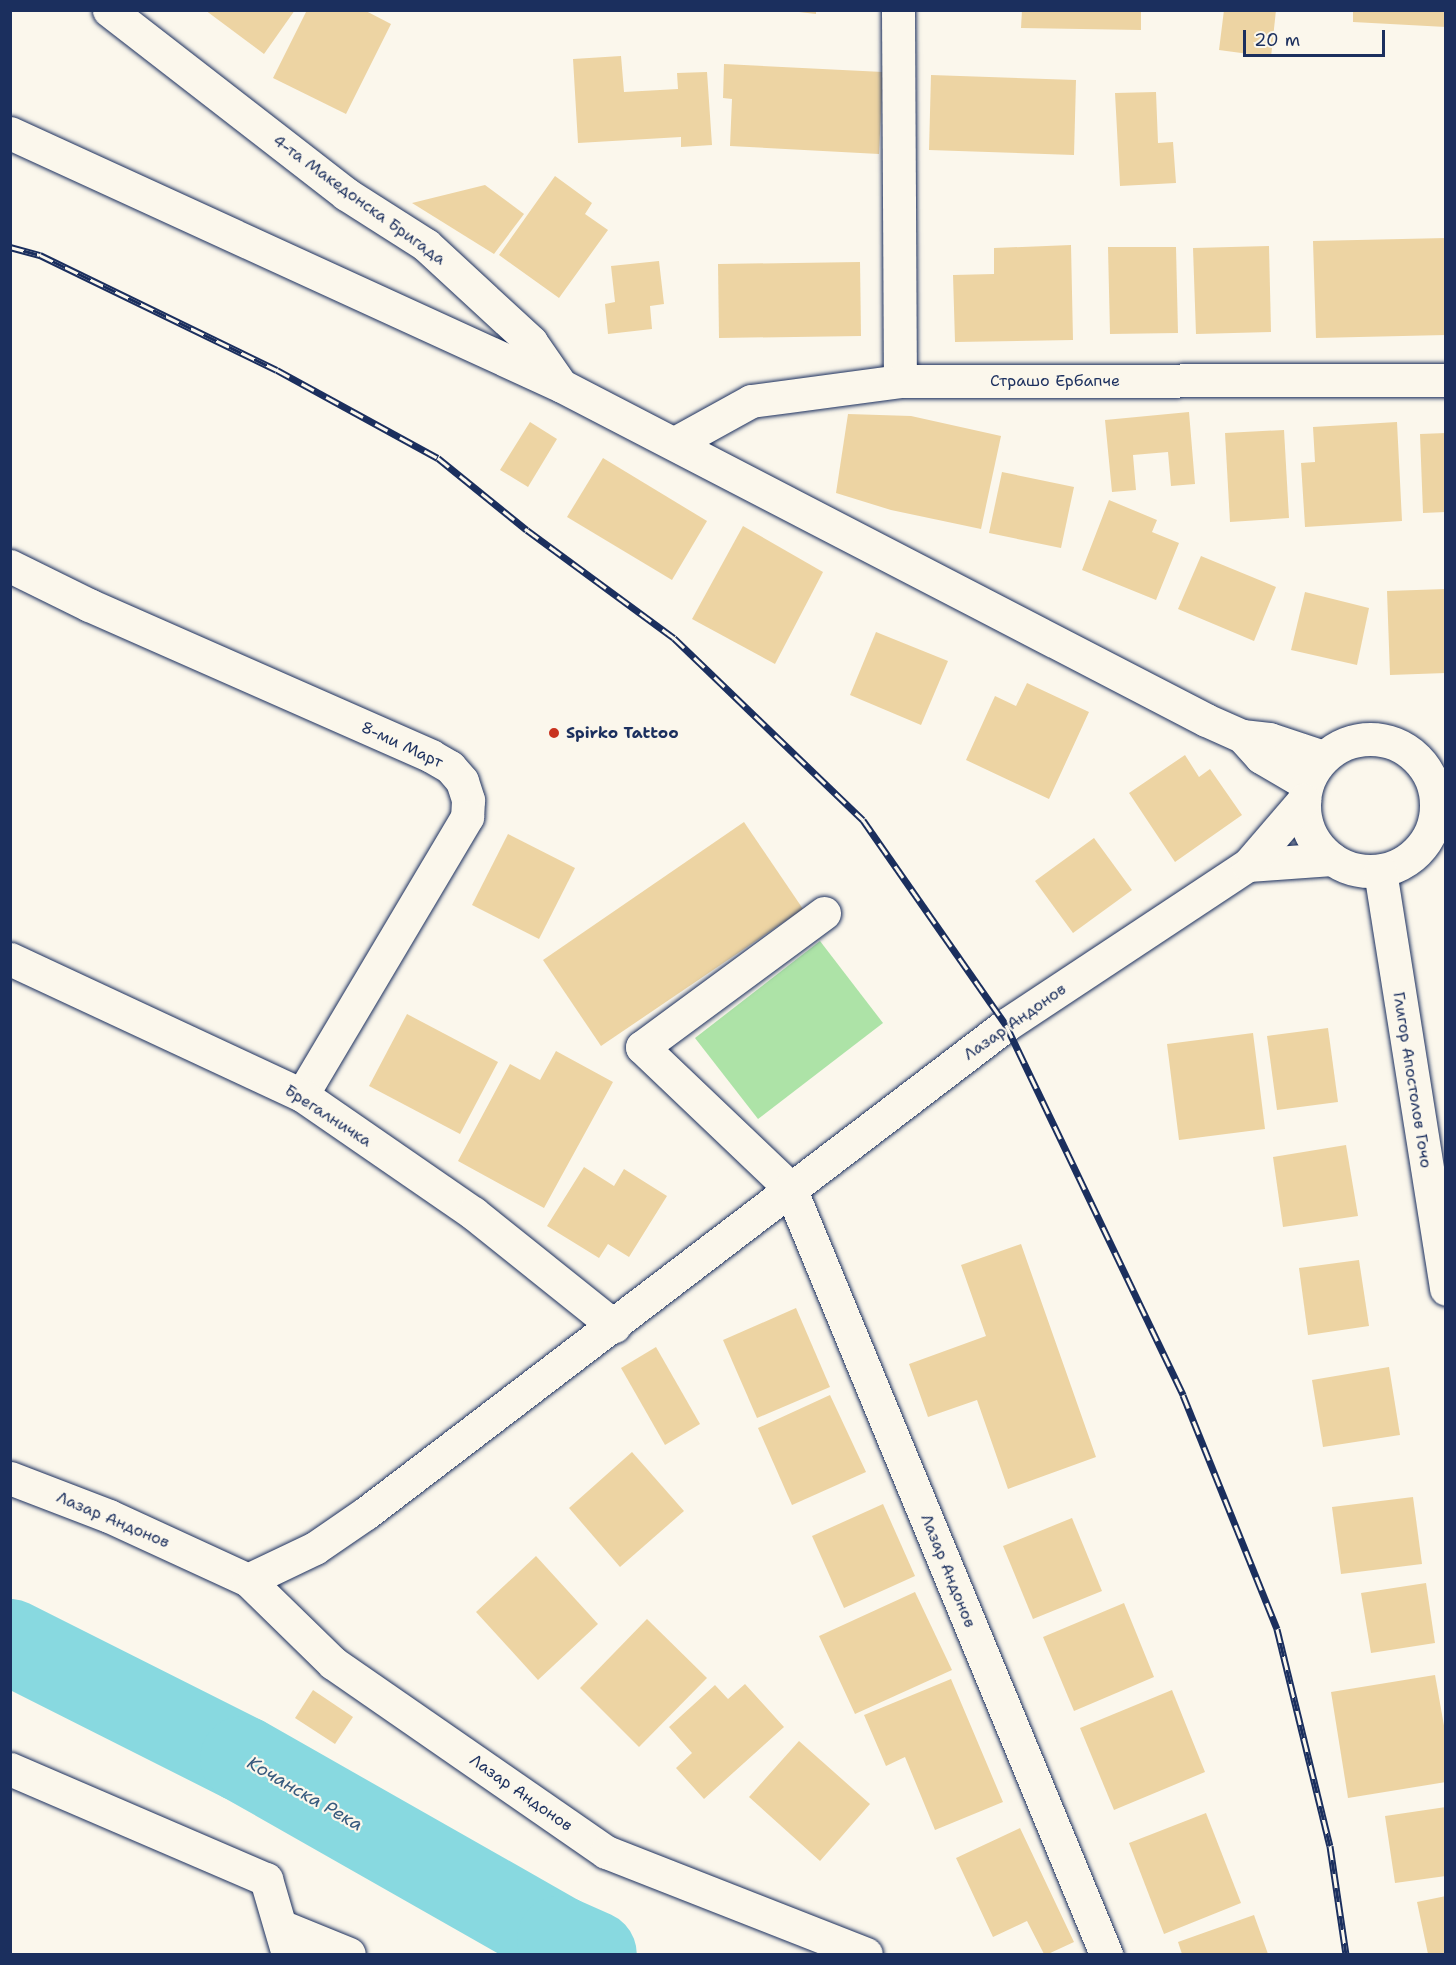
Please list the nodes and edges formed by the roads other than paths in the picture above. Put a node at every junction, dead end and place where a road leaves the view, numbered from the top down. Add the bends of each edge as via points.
1 (109, 10) edge
2 (898, 10) edge
3 (10, 133) edge
4 (1446, 380) edge
5 (900, 381) junction
6 (562, 386) junction
7 (675, 443) junction
8 (10, 566) edge
9 (1434, 765) edge
10 (1311, 780) junction
11 (1437, 832) edge
12 (1332, 859) junction
13 (1248, 865) junction
14 (1380, 871) junction
15 (824, 913) dead end
16 (10, 959) edge
17 (302, 1095) junction
18 (790, 1188) junction
19 (1446, 1289) edge
20 (614, 1326) junction
21 (10, 1478) edge
22 (248, 1580) junction
23 (10, 1768) edge
24 (286, 1941) edge
25 (349, 1954) edge
26 (866, 1954) edge
27 (1106, 1954) edge

1 - 6 street, 4-та Македонска Бригада via 346,194 426,245 531,342
2 - 5 street
3 - 6 street
4 - 5 street, Страшо Ербапче
5 - 7 street, Страшо Ербапче via 751,401
6 - 7 street
7 - 10 street via 1242,736 1261,757
8 - 17 street, 8-ми Март via 89,605 431,756 450,767 462,781 468,800 466,817
9 - 10 street via 1375,739 1342,744
9 - 11 street
10 - 12 street via 1310,833
10 - 13 street, Лазар Андонов
11 - 14 street via 1400,864
12 - 13 street, Лазар Андонов
12 - 14 street via 1362,871
13 - 18 street, Лазар Андонов via 1006,1025
14 - 19 street, Глигор Апостолов Гочо
15 - 18 street, Лазар Андонов via 642,1047
16 - 17 street, Брегалничка
17 - 20 street, Брегалничка via 473,1213
18 - 20 street, Лазар Андонов
18 - 27 street, Лазар Андонов
20 - 22 street, Лазар Андонов via 366,1513 315,1548
21 - 22 street, Лазар Андонов via 109,1516
22 - 26 street, Лазар Андонов via 333,1663 606,1852
23 - 24 street via 266,1879
24 - 25 street

